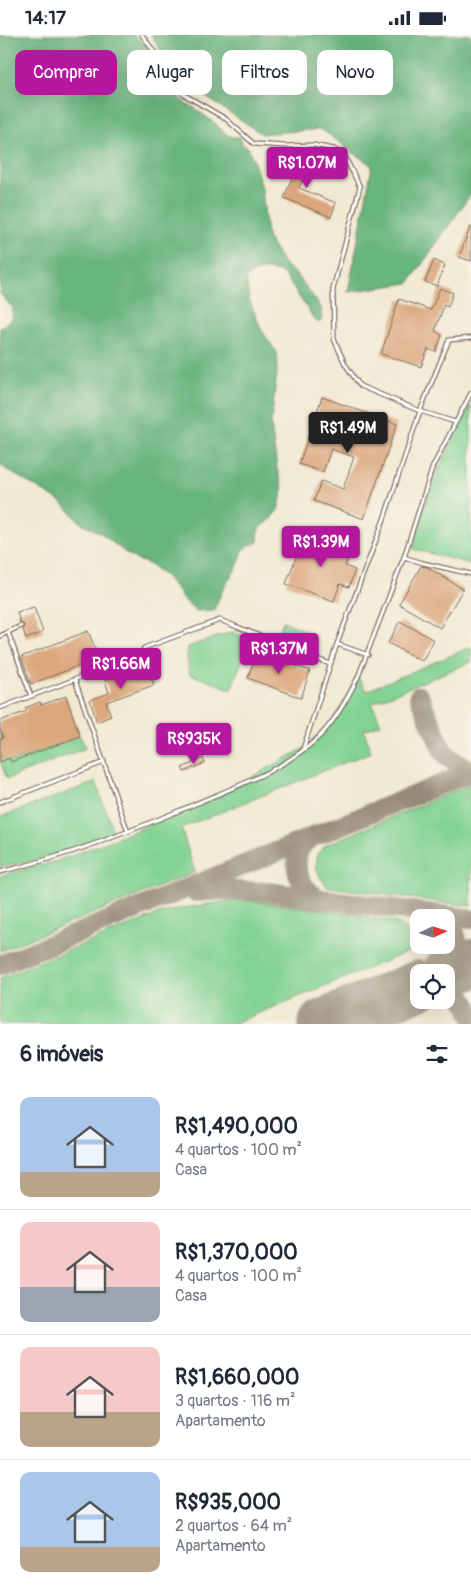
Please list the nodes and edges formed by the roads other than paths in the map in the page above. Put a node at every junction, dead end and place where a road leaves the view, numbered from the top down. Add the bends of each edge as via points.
1 (142, 35) edge
2 (471, 338) edge
3 (471, 393) edge
4 (420, 411) junction
5 (455, 423) junction
6 (404, 557) junction
7 (471, 574) edge
8 (22, 626) dead end
9 (8, 632) junction
10 (0, 636) edge
11 (337, 644) junction
12 (368, 655) junction
13 (330, 664) junction
14 (75, 679) junction
15 (32, 696) junction
16 (0, 708) edge
17 (303, 749) junction
18 (104, 763) junction
19 (0, 802) edge
20 (128, 832) junction
21 (0, 873) edge

1 - 4 lane via 167,76 183,94 226,119 254,143 313,145 334,149 346,159 360,187 333,289 334,339 360,386
2 - 4 lane via 449,340
3 - 5 lane
4 - 5 lane
4 - 11 lane
5 - 6 lane via 433,466
6 - 7 lane
6 - 12 lane
8 - 9 lane
9 - 10 lane
9 - 15 lane
11 - 12 lane
11 - 13 lane
12 - 17 lane via 351,693 333,721
13 - 14 lane via 220,620 144,648 141,654
13 - 17 lane
14 - 15 lane
14 - 18 lane
15 - 16 lane
17 - 20 lane via 276,769
18 - 19 lane
18 - 20 lane
20 - 21 lane via 94,846

